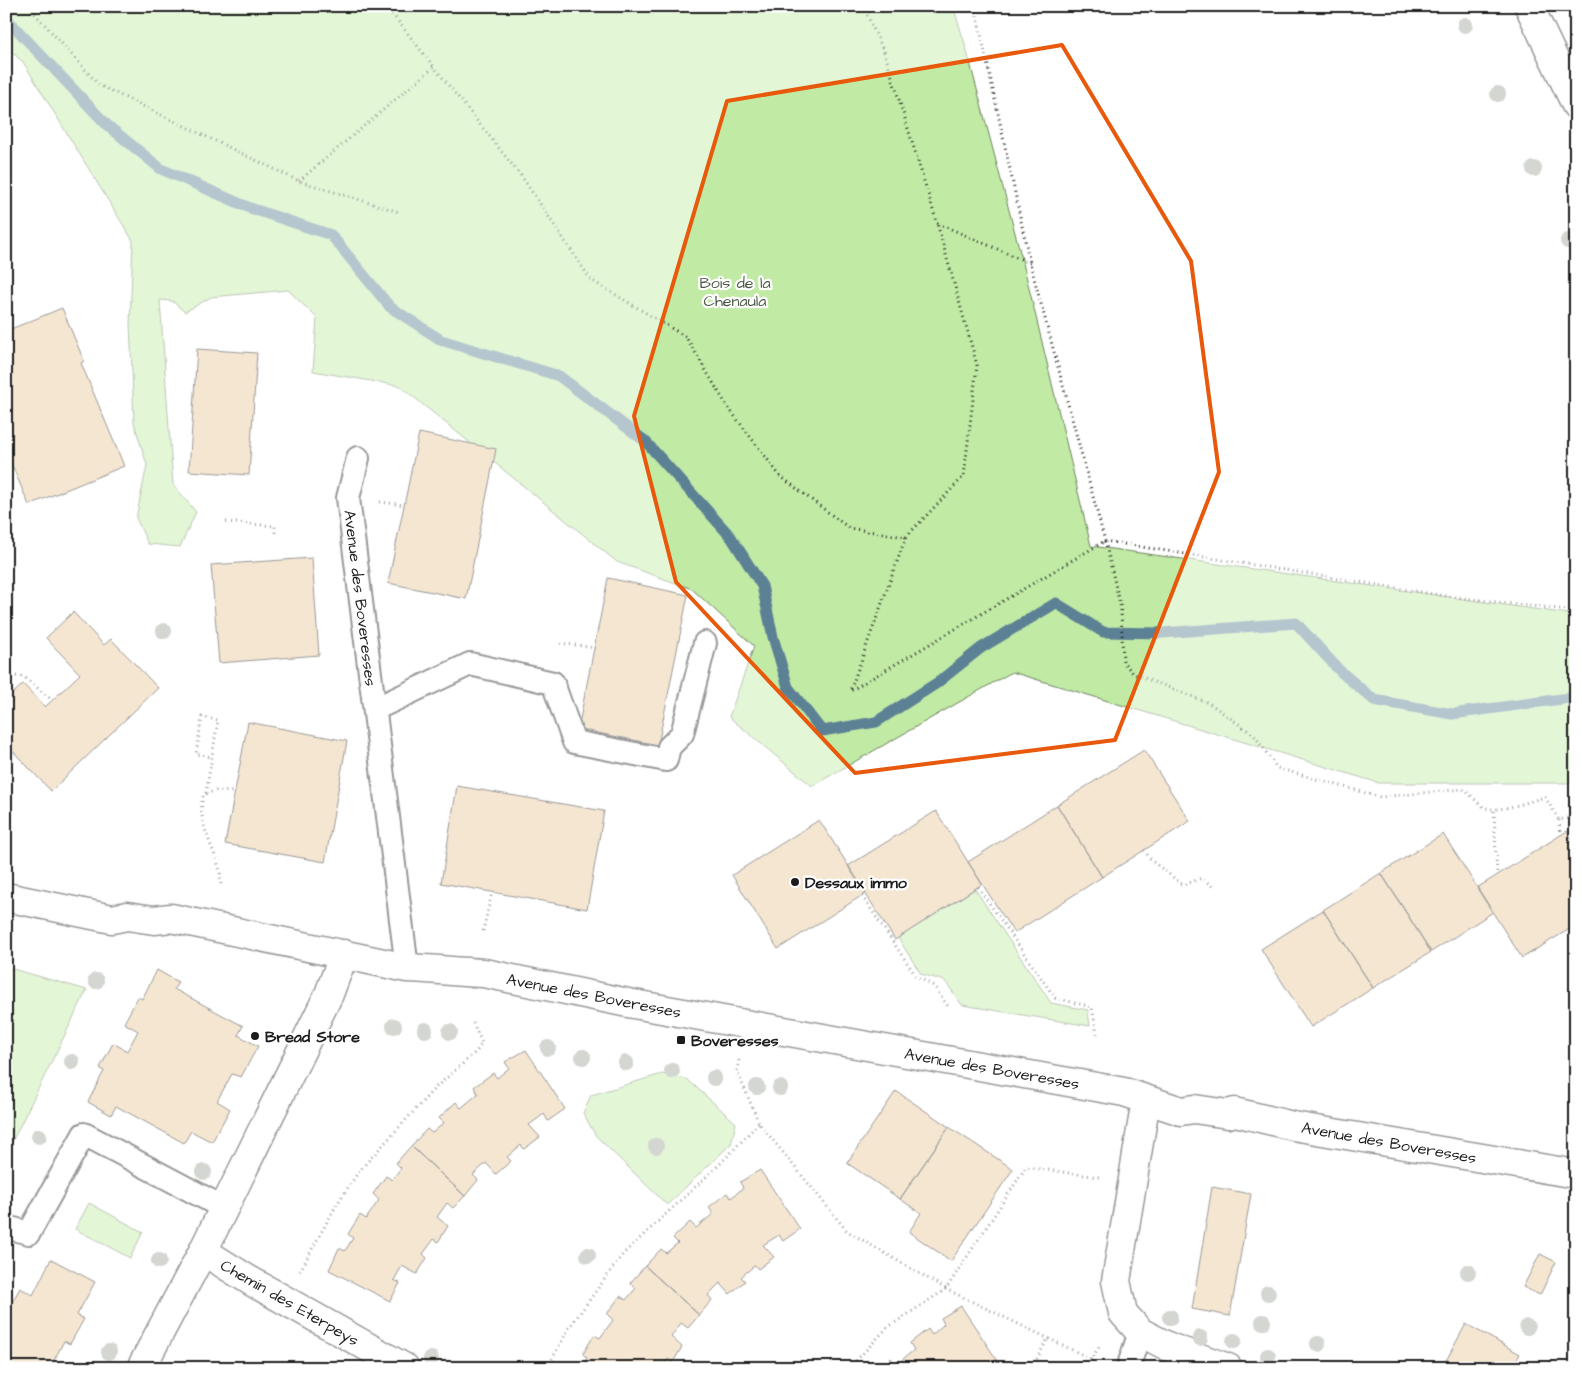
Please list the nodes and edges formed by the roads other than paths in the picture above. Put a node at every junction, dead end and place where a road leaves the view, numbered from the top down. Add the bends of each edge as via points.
1 (1529, 6) edge
2 (1576, 106) edge
3 (358, 458) dead end
4 (705, 643) dead end
5 (375, 708) junction
6 (6, 897) edge
7 (344, 954) junction
8 (407, 968) junction
9 (1146, 1100) junction
10 (1576, 1174) edge
11 (224, 1208) junction
12 (6, 1227) edge
13 (203, 1251) junction
14 (1132, 1322) junction
15 (141, 1368) edge
16 (405, 1368) edge
17 (1128, 1368) edge
18 (1228, 1368) edge

1 - 2 street
3 - 5 lane, Avenue des Boveresses via 348,498
4 - 5 lane, Avenue des Boveresses via 682,734 670,748 666,760 574,742 553,683 470,664
5 - 8 lane, Avenue des Boveresses
6 - 7 street, Avenue des Boveresses via 112,918 171,918
7 - 8 street, Avenue des Boveresses
7 - 11 street, Chemin des Eterpeys via 329,994
8 - 9 street, Avenue des Boveresses via 484,973 628,1003 1124,1092
9 - 10 street, Avenue des Boveresses via 1180,1110 1235,1112 1293,1126
9 - 14 street via 1116,1281
11 - 12 lane via 84,1134 29,1234
11 - 13 street, Chemin des Eterpeys
13 - 15 street, Chemin des Eterpeys
13 - 16 street, Chemin des Eterpeys via 248,1280
14 - 17 lane
14 - 18 street via 1169,1347

